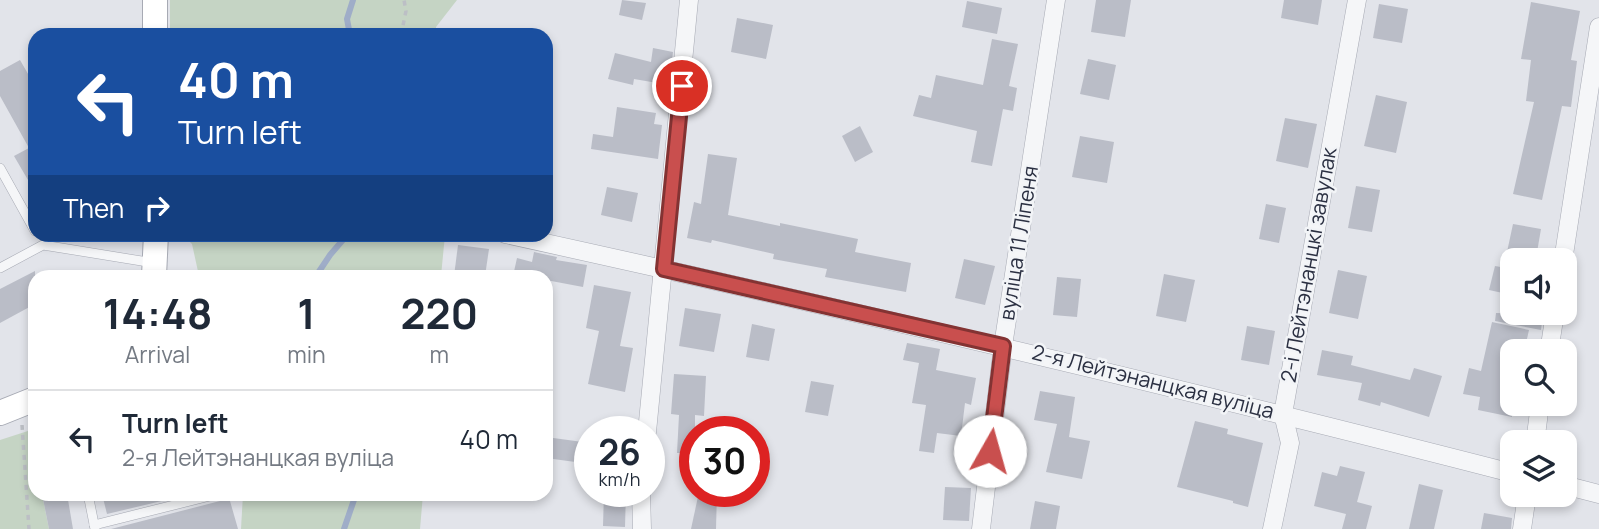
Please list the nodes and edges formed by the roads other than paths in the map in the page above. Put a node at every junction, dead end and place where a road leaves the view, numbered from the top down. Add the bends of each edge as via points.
1 (155, 0) edge
2 (689, 0) edge
3 (1056, 0) edge
4 (1357, 0) edge
5 (1599, 27) edge
6 (155, 28) edge
7 (0, 168) edge
8 (28, 219) edge
9 (41, 242) edge
10 (156, 242) edge
11 (541, 242) edge
12 (43, 245) junction
13 (1565, 248) edge
14 (0, 268) edge
15 (664, 269) junction
16 (155, 270) edge
17 (1003, 346) junction
18 (1283, 414) junction
19 (649, 416) edge
20 (1500, 469) edge
21 (1577, 488) edge
22 (1599, 494) edge
23 (89, 501) edge
24 (192, 501) edge
25 (642, 507) edge
26 (1525, 507) edge
27 (94, 527) edge
28 (642, 529) edge
29 (981, 529) edge
30 (1272, 529) edge
31 (1522, 529) edge

1 - 6 street
2 - 15 street
3 - 17 street, вуліца 11 Ліпеня
4 - 18 street, 2-і Лейтэнанцкі завулак
5 - 13 street
7 - 8 lane
9 - 12 lane
10 - 16 street
11 - 15 street, 2-я Лейтэнанцкая вуліца
12 - 14 lane
12 - 16 lane
15 - 17 street, 2-я Лейтэнанцкая вуліца
15 - 19 street
17 - 18 street, 2-я Лейтэнанцкая вуліца
17 - 29 street, вуліца 11 Ліпеня
18 - 20 street, 2-я Лейтэнанцкая вуліца
18 - 30 street, 2-і Лейтэнанцкі завулак via 1290,443
21 - 22 street
23 - 27 lane
24 - 27 lane
25 - 28 street
26 - 31 street

